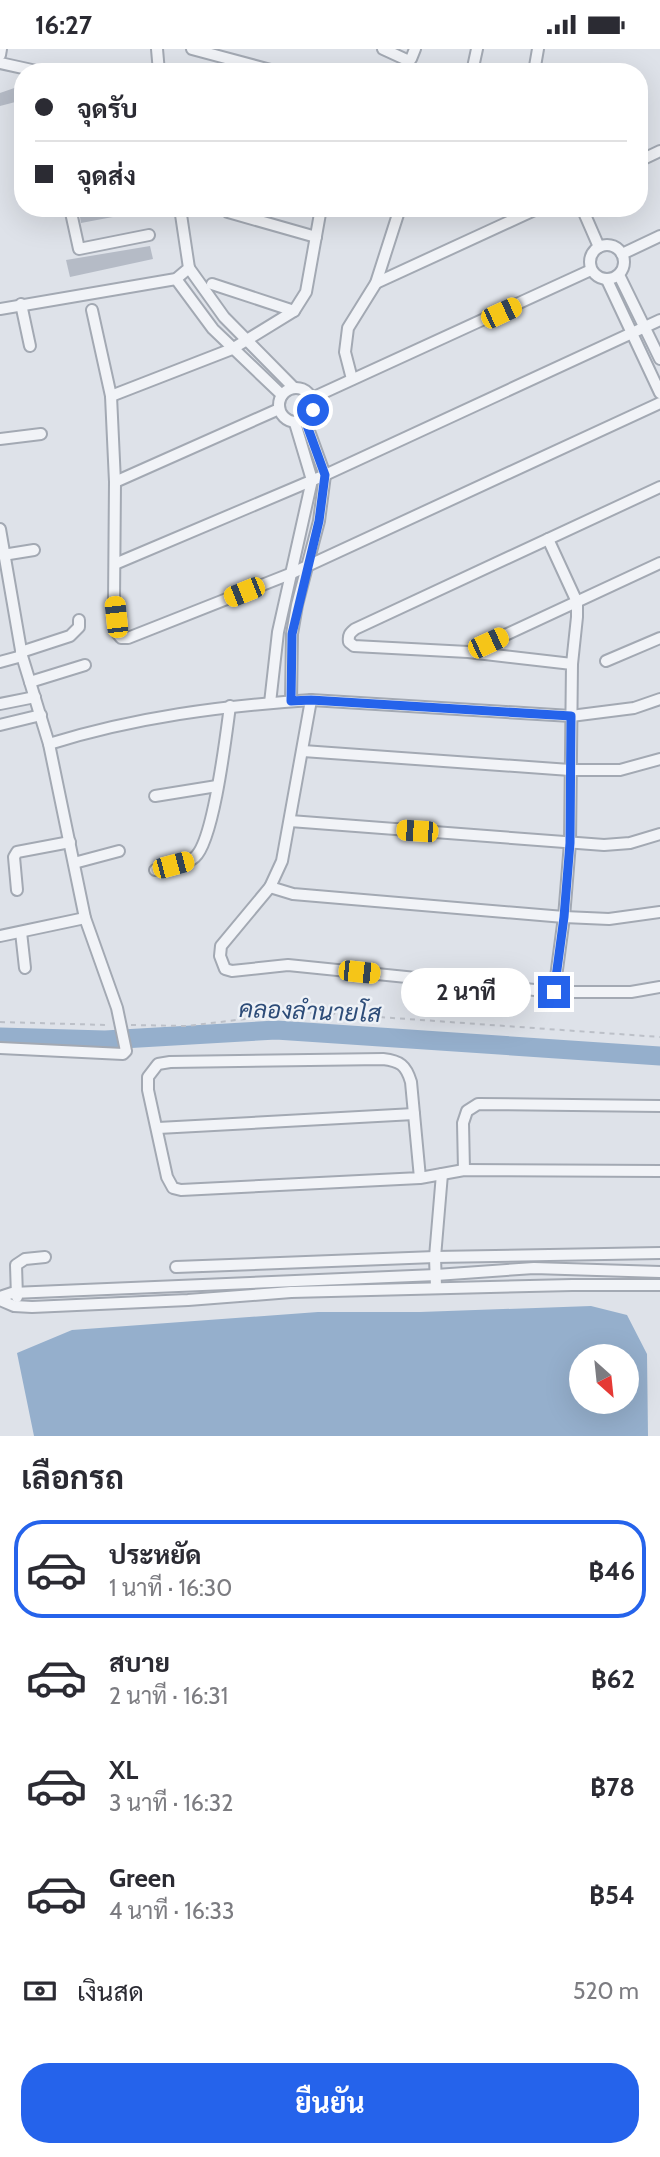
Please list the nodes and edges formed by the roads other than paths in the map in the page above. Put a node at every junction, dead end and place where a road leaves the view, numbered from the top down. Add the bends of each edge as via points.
1 (1, 49) edge
2 (192, 49) edge
3 (383, 49) edge
4 (415, 49) edge
5 (0, 55) edge
6 (244, 63) edge
7 (72, 217) edge
8 (181, 217) edge
9 (246, 217) edge
10 (319, 217) edge
11 (397, 217) edge
12 (519, 217) edge
13 (586, 217) edge
14 (149, 235) dead end
15 (660, 236) edge
16 (316, 237) junction
17 (599, 247) junction
18 (622, 254) junction
19 (189, 268) junction
20 (591, 270) junction
21 (619, 275) junction
22 (176, 279) junction
23 (607, 280) junction
24 (376, 283) junction
25 (212, 284) dead end
26 (21, 304) junction
27 (0, 309) edge
28 (92, 310) dead end
29 (294, 311) junction
30 (660, 320) edge
31 (645, 328) junction
32 (632, 334) junction
33 (246, 340) junction
34 (30, 346) dead end
35 (232, 349) junction
36 (660, 359) edge
37 (352, 379) junction
38 (294, 388) junction
39 (660, 393) edge
40 (282, 395) junction
41 (111, 396) junction
42 (312, 398) junction
43 (660, 403) edge
44 (279, 409) junction
45 (300, 421) junction
46 (41, 434) dead end
47 (0, 439) edge
48 (325, 475) junction
49 (312, 480) junction
50 (115, 482) junction
51 (660, 487) edge
52 (0, 529) edge
53 (548, 539) junction
54 (34, 550) dead end
55 (3, 555) junction
56 (115, 563) junction
57 (660, 563) edge
58 (309, 565) junction
59 (3, 572) edge
60 (290, 574) junction
61 (577, 602) junction
62 (79, 620) dead end
63 (660, 638) edge
64 (468, 652) junction
65 (21, 654) junction
66 (606, 661) dead end
67 (0, 662) edge
68 (85, 664) dead end
69 (572, 664) junction
70 (30, 682) junction
71 (35, 697) junction
72 (660, 699) edge
73 (311, 700) junction
74 (291, 701) junction
75 (270, 703) junction
76 (0, 704) edge
77 (230, 706) junction
78 (41, 715) junction
79 (571, 716) junction
80 (0, 725) edge
81 (49, 744) junction
82 (303, 751) junction
83 (660, 759) edge
84 (570, 770) junction
85 (217, 786) junction
86 (155, 796) dead end
87 (290, 821) junction
88 (660, 834) edge
89 (70, 842) junction
90 (570, 843) junction
91 (119, 851) dead end
92 (74, 863) junction
93 (155, 870) dead end
94 (270, 887) junction
95 (17, 890) dead end
96 (660, 912) edge
97 (564, 917) junction
98 (85, 918) junction
99 (21, 932) junction
100 (0, 936) edge
101 (25, 968) dead end
102 (660, 987) edge
103 (554, 992) junction
104 (0, 1048) edge
105 (660, 1106) edge
106 (414, 1114) junction
107 (158, 1128) junction
108 (464, 1170) junction
109 (660, 1171) edge
110 (442, 1174) junction
111 (420, 1178) junction
112 (660, 1253) edge
113 (45, 1257) dead end
114 (435, 1257) junction
115 (176, 1267) dead end
116 (660, 1272) edge
117 (436, 1275) junction
118 (660, 1285) edge
119 (166, 1286) junction
120 (436, 1287) junction
121 (17, 1293) junction
122 (0, 1298) edge
123 (166, 1300) junction
124 (18, 1307) junction

1 - 5 street
2 - 6 street
3 - 4 street via 407,60
7 - 14 street via 79,249
8 - 19 street
9 - 16 street
10 - 16 street
11 - 24 street
12 - 24 street
13 - 17 street
15 - 18 street
16 - 29 street via 306,292
17 - 18 street via 612,246
17 - 20 street via 590,257
18 - 21 street
19 - 22 street
19 - 33 street
20 - 23 street
20 - 37 street
21 - 23 street
21 - 31 street
22 - 26 street
22 - 35 street
23 - 32 street
24 - 37 street via 348,328 345,352
25 - 29 street
26 - 27 street
26 - 34 street
28 - 41 street
29 - 33 street
30 - 31 street
31 - 32 street
31 - 36 street
32 - 39 street
32 - 48 street
33 - 35 street
33 - 38 street
35 - 40 street
35 - 41 street
37 - 42 street
38 - 40 street
38 - 42 street
40 - 44 street
41 - 50 street
42 - 45 street via 313,410
43 - 58 street
44 - 45 street via 285,419
44 - 50 street
45 - 48 street
45 - 49 street
46 - 47 street
48 - 49 street
48 - 58 street
49 - 56 street
49 - 60 street
50 - 56 street
51 - 53 street
52 - 55 street
53 - 61 street
53 - 64 street via 355,629 348,638 354,646
54 - 55 street
55 - 59 street
56 - 60 street via 114,601 121,638
57 - 61 street
58 - 60 street
58 - 74 street via 292,634
59 - 65 street
60 - 75 street
61 - 64 street
61 - 69 street
62 - 65 street via 70,636
63 - 66 street
64 - 69 street
65 - 67 street
65 - 70 street
68 - 70 street
69 - 79 street
70 - 71 street
71 - 76 street
71 - 78 street
72 - 79 street via 634,709
73 - 74 street
73 - 79 street
73 - 82 street
74 - 75 street
75 - 77 street
77 - 81 street via 142,719
77 - 85 street
78 - 80 street
78 - 81 street
79 - 84 street
81 - 89 street
82 - 84 street
82 - 87 street
83 - 84 street via 620,770
84 - 90 street
85 - 86 street
85 - 93 street via 204,846 191,860
87 - 90 street
87 - 94 street via 282,861
88 - 90 street via 617,844
89 - 92 street
89 - 95 street via 17,852
90 - 97 street
91 - 92 street
92 - 98 street
94 - 97 street via 293,894
94 - 103 street via 221,946 225,969 288,965
96 - 97 street via 609,919
97 - 103 street
98 - 99 street
98 - 104 street via 126,1051
99 - 100 street
99 - 101 street
102 - 103 street via 631,992
105 - 108 street via 478,1104 467,1111 463,1123
106 - 107 street
106 - 107 street via 407,1068 398,1061 170,1062 158,1064 148,1077
106 - 111 street
107 - 111 street via 167,1177 173,1188 181,1191
108 - 109 street
108 - 110 street
110 - 111 street
110 - 114 street
112 - 114 street
113 - 121 street via 16,1265
114 - 115 street
114 - 117 street
116 - 117 street via 534,1268
117 - 119 street
117 - 120 street
118 - 120 street
119 - 121 street
119 - 123 street
120 - 123 street
121 - 122 street
121 - 124 street
122 - 124 street
123 - 124 street

